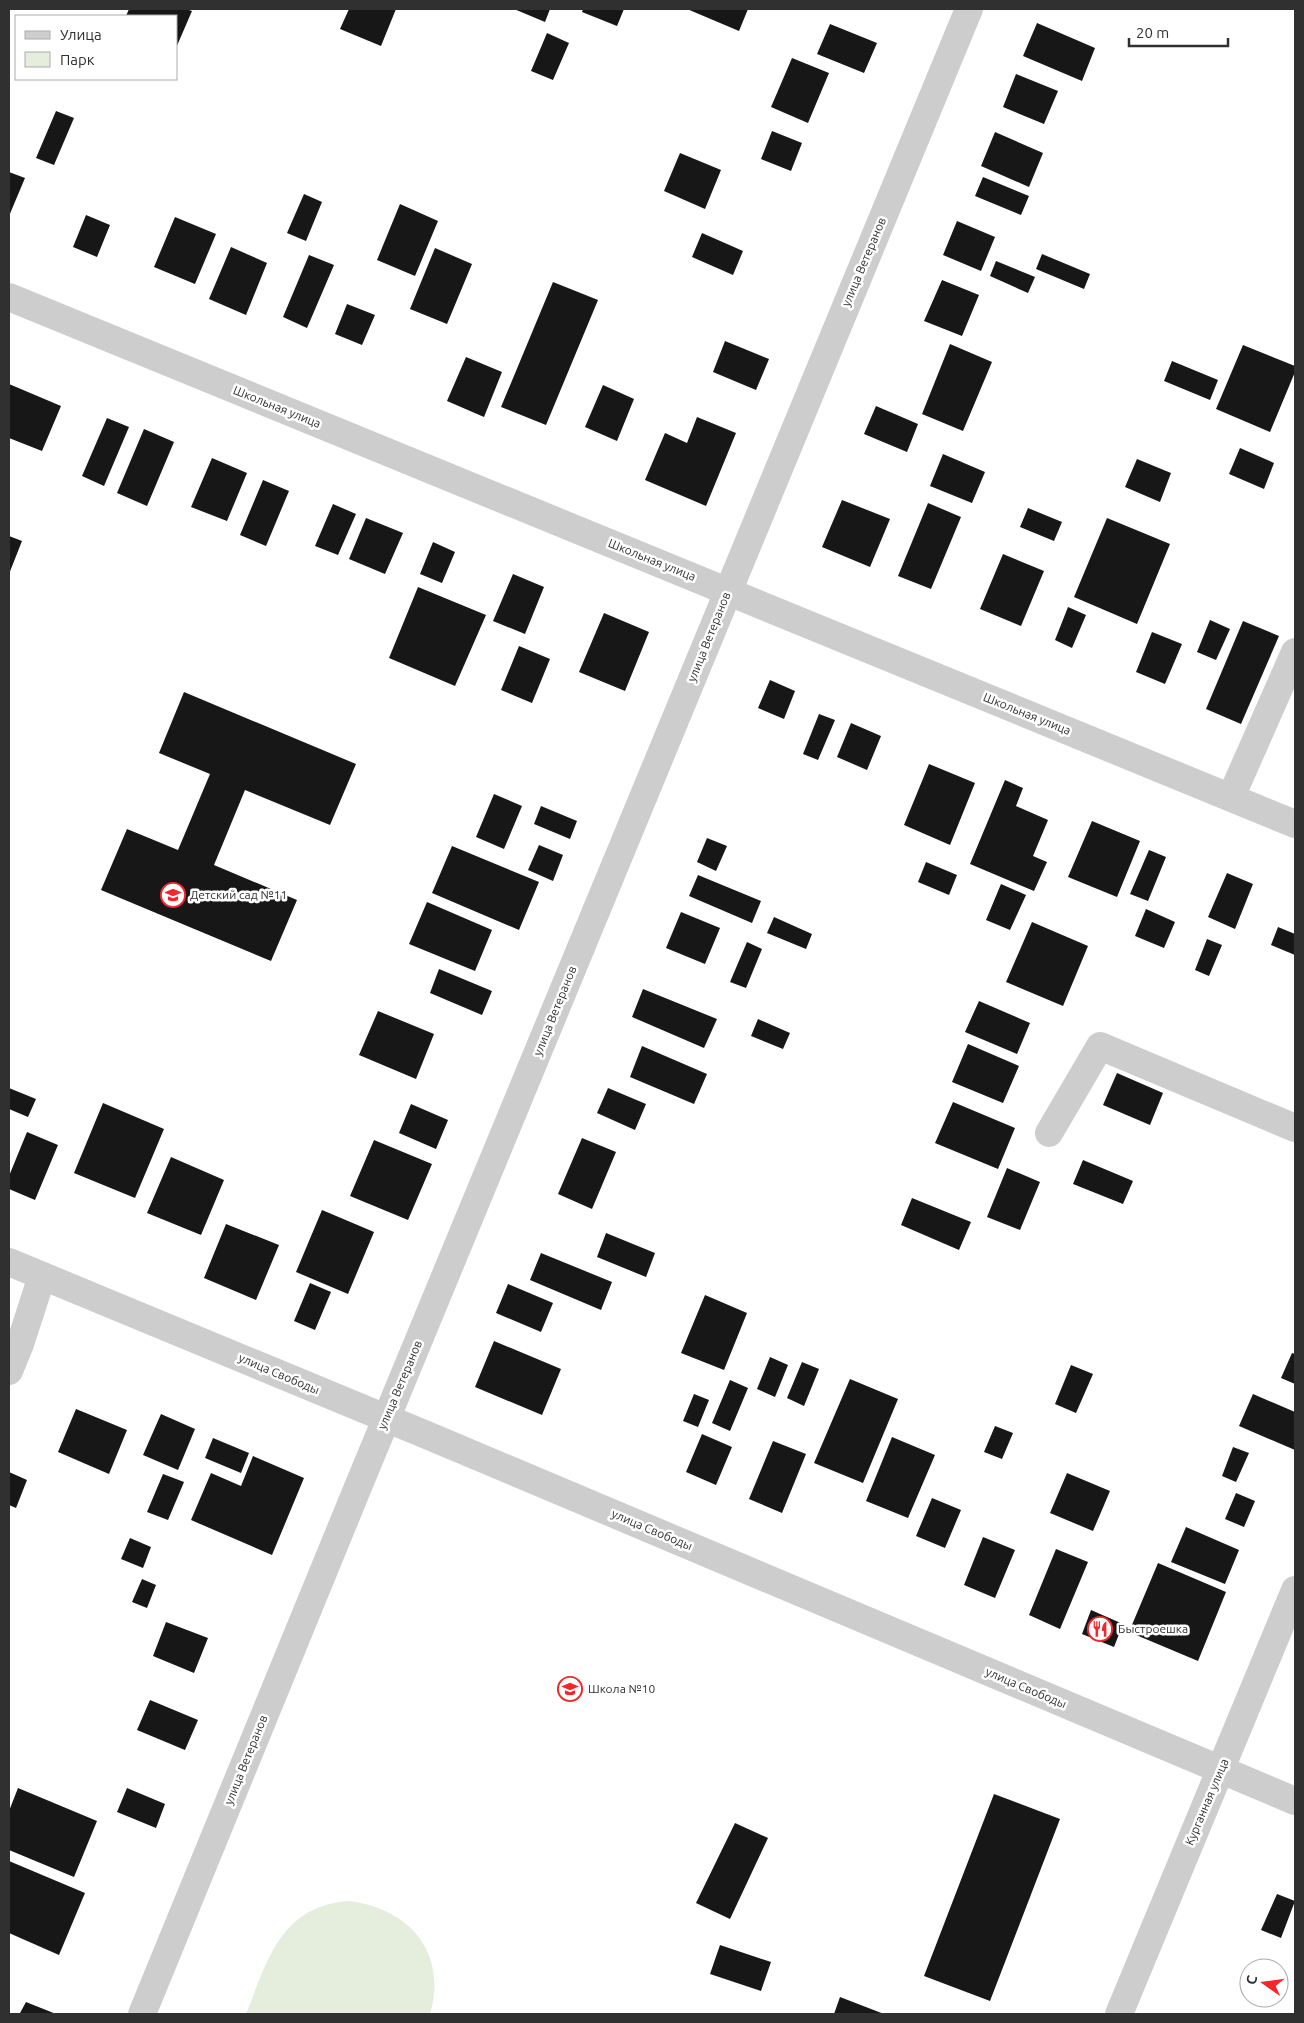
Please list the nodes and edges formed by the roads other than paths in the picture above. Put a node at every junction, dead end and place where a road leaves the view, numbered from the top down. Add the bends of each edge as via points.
1 (969, 9) edge
2 (9, 297) edge
3 (728, 591) junction
4 (1295, 652) edge
5 (1232, 798) junction
6 (1295, 824) edge
7 (1295, 1128) edge
8 (1049, 1133) dead end
9 (9, 1262) edge
10 (42, 1276) junction
11 (9, 1371) edge
12 (386, 1418) junction
13 (1295, 1590) edge
14 (1221, 1769) junction
15 (1295, 1801) edge
16 (142, 2014) edge
17 (1119, 2014) edge

1 - 3 street, улица Ветеранов
2 - 3 street, Школьная улица
3 - 5 street, Школьная улица
3 - 12 street, улица Ветеранов
4 - 5 street
5 - 6 street, Школьная улица
7 - 8 street via 1100,1046
9 - 10 street, улица Свободы
10 - 11 street
10 - 12 street, улица Свободы
12 - 14 street, улица Свободы
12 - 16 street, улица Ветеранов
13 - 14 street, Курганная улица
14 - 15 street, улица Свободы
14 - 17 street, Курганная улица

